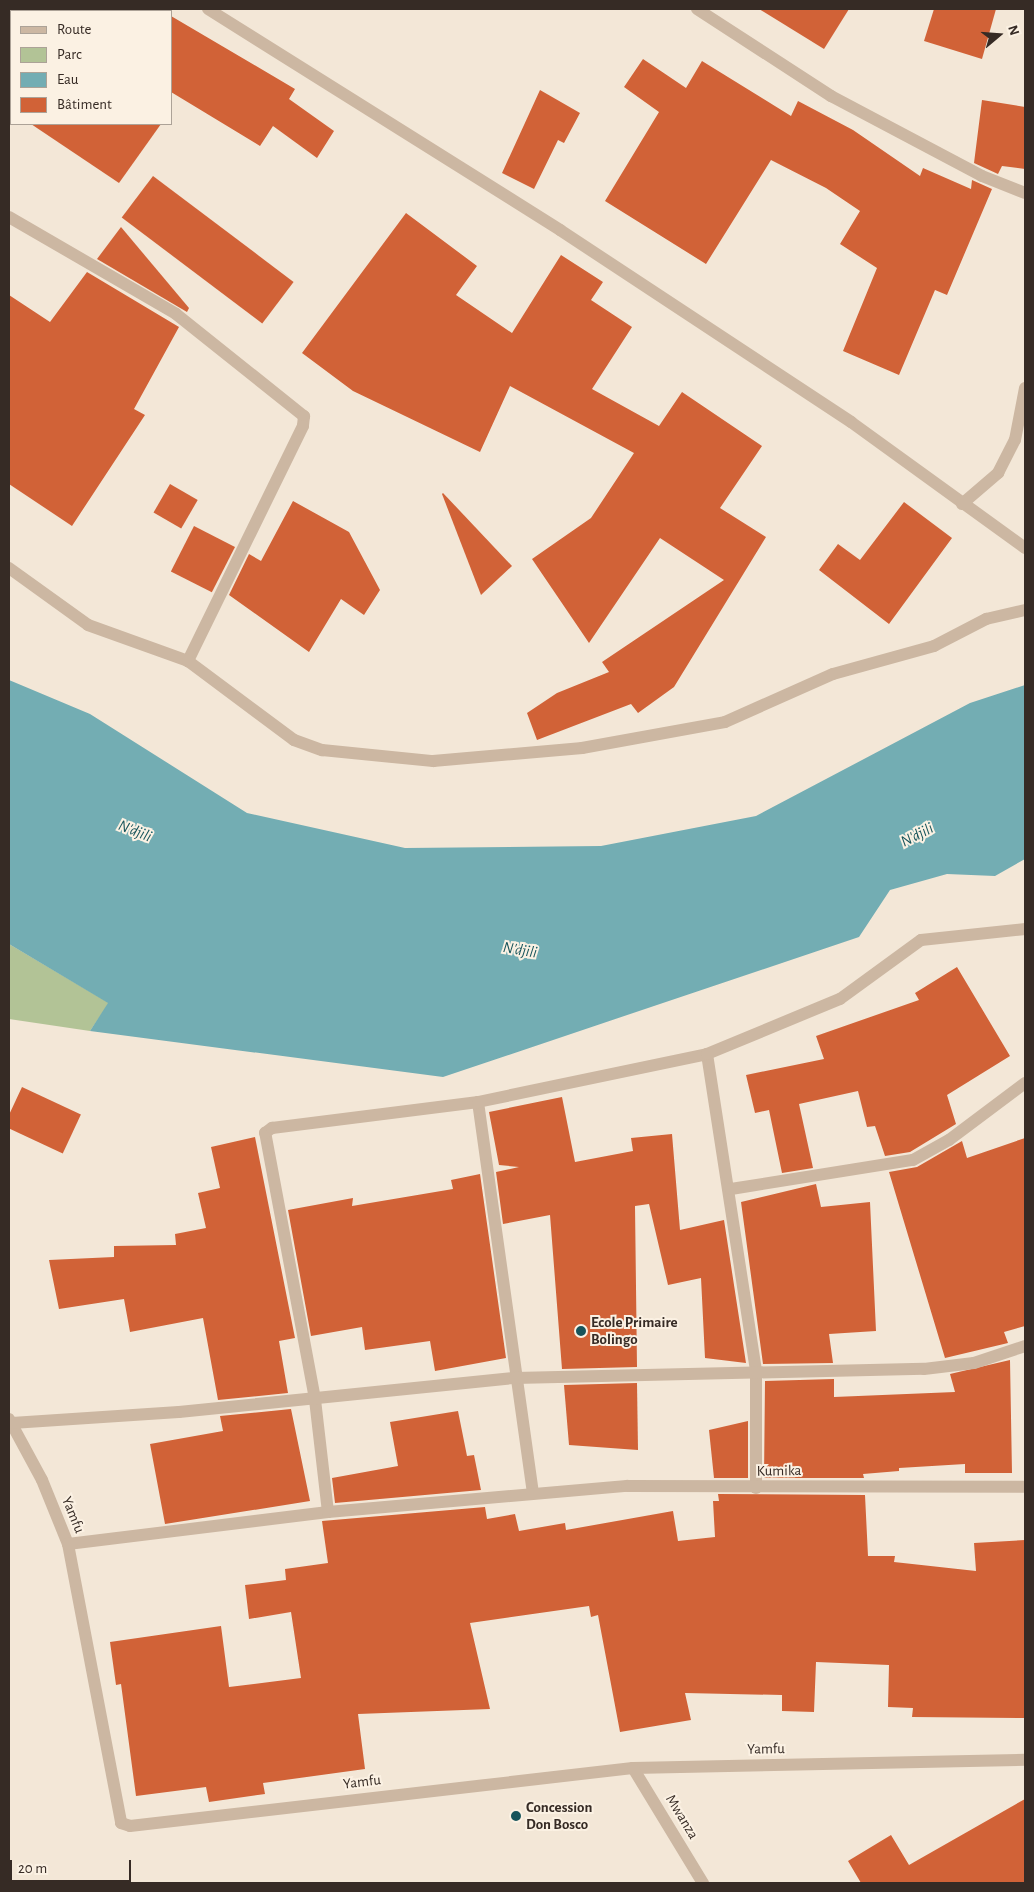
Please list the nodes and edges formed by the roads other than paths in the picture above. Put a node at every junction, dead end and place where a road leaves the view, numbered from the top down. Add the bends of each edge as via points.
1 (208, 9) edge
2 (697, 9) edge
3 (1025, 193) edge
4 (9, 217) edge
5 (1025, 388) edge
6 (962, 504) junction
7 (1025, 548) edge
8 (9, 568) edge
9 (1025, 610) edge
10 (188, 661) junction
11 (1025, 929) edge
12 (707, 1054) junction
13 (1025, 1083) edge
14 (478, 1102) junction
15 (731, 1189) junction
16 (1025, 1346) edge
17 (756, 1372) junction
18 (515, 1378) junction
19 (315, 1399) junction
20 (10, 1421) edge
21 (1025, 1487) edge
22 (756, 1488) junction
23 (533, 1492) junction
24 (328, 1512) junction
25 (68, 1544) junction
26 (1025, 1760) edge
27 (634, 1768) junction
28 (703, 1883) edge

1 - 6 street via 560,230 851,422
2 - 3 street via 831,96 982,176
4 - 10 street via 176,314 304,416 303,426
5 - 6 street via 1015,440 998,473
6 - 7 street
8 - 10 street via 88,625
9 - 10 street via 986,619 934,646 833,674 725,722 493,758 432,760 322,750 294,740 262,720
11 - 12 street via 921,940 840,999
12 - 14 street
12 - 15 street
13 - 15 street via 943,1144 913,1160
14 - 18 street
14 - 19 street via 272,1128 265,1134
15 - 17 street
16 - 17 street via 974,1363 924,1370
17 - 18 street
17 - 22 street
18 - 19 street
18 - 23 street
19 - 20 street
19 - 24 street
20 - 25 street, Yamfu
21 - 22 street, Kumika
22 - 23 street, Kumika via 627,1486
23 - 24 street, Kumika
24 - 25 street, Kumika
25 - 27 street, Yamfu via 121,1823 130,1826
26 - 27 street, Yamfu
27 - 28 street, Mwanza

